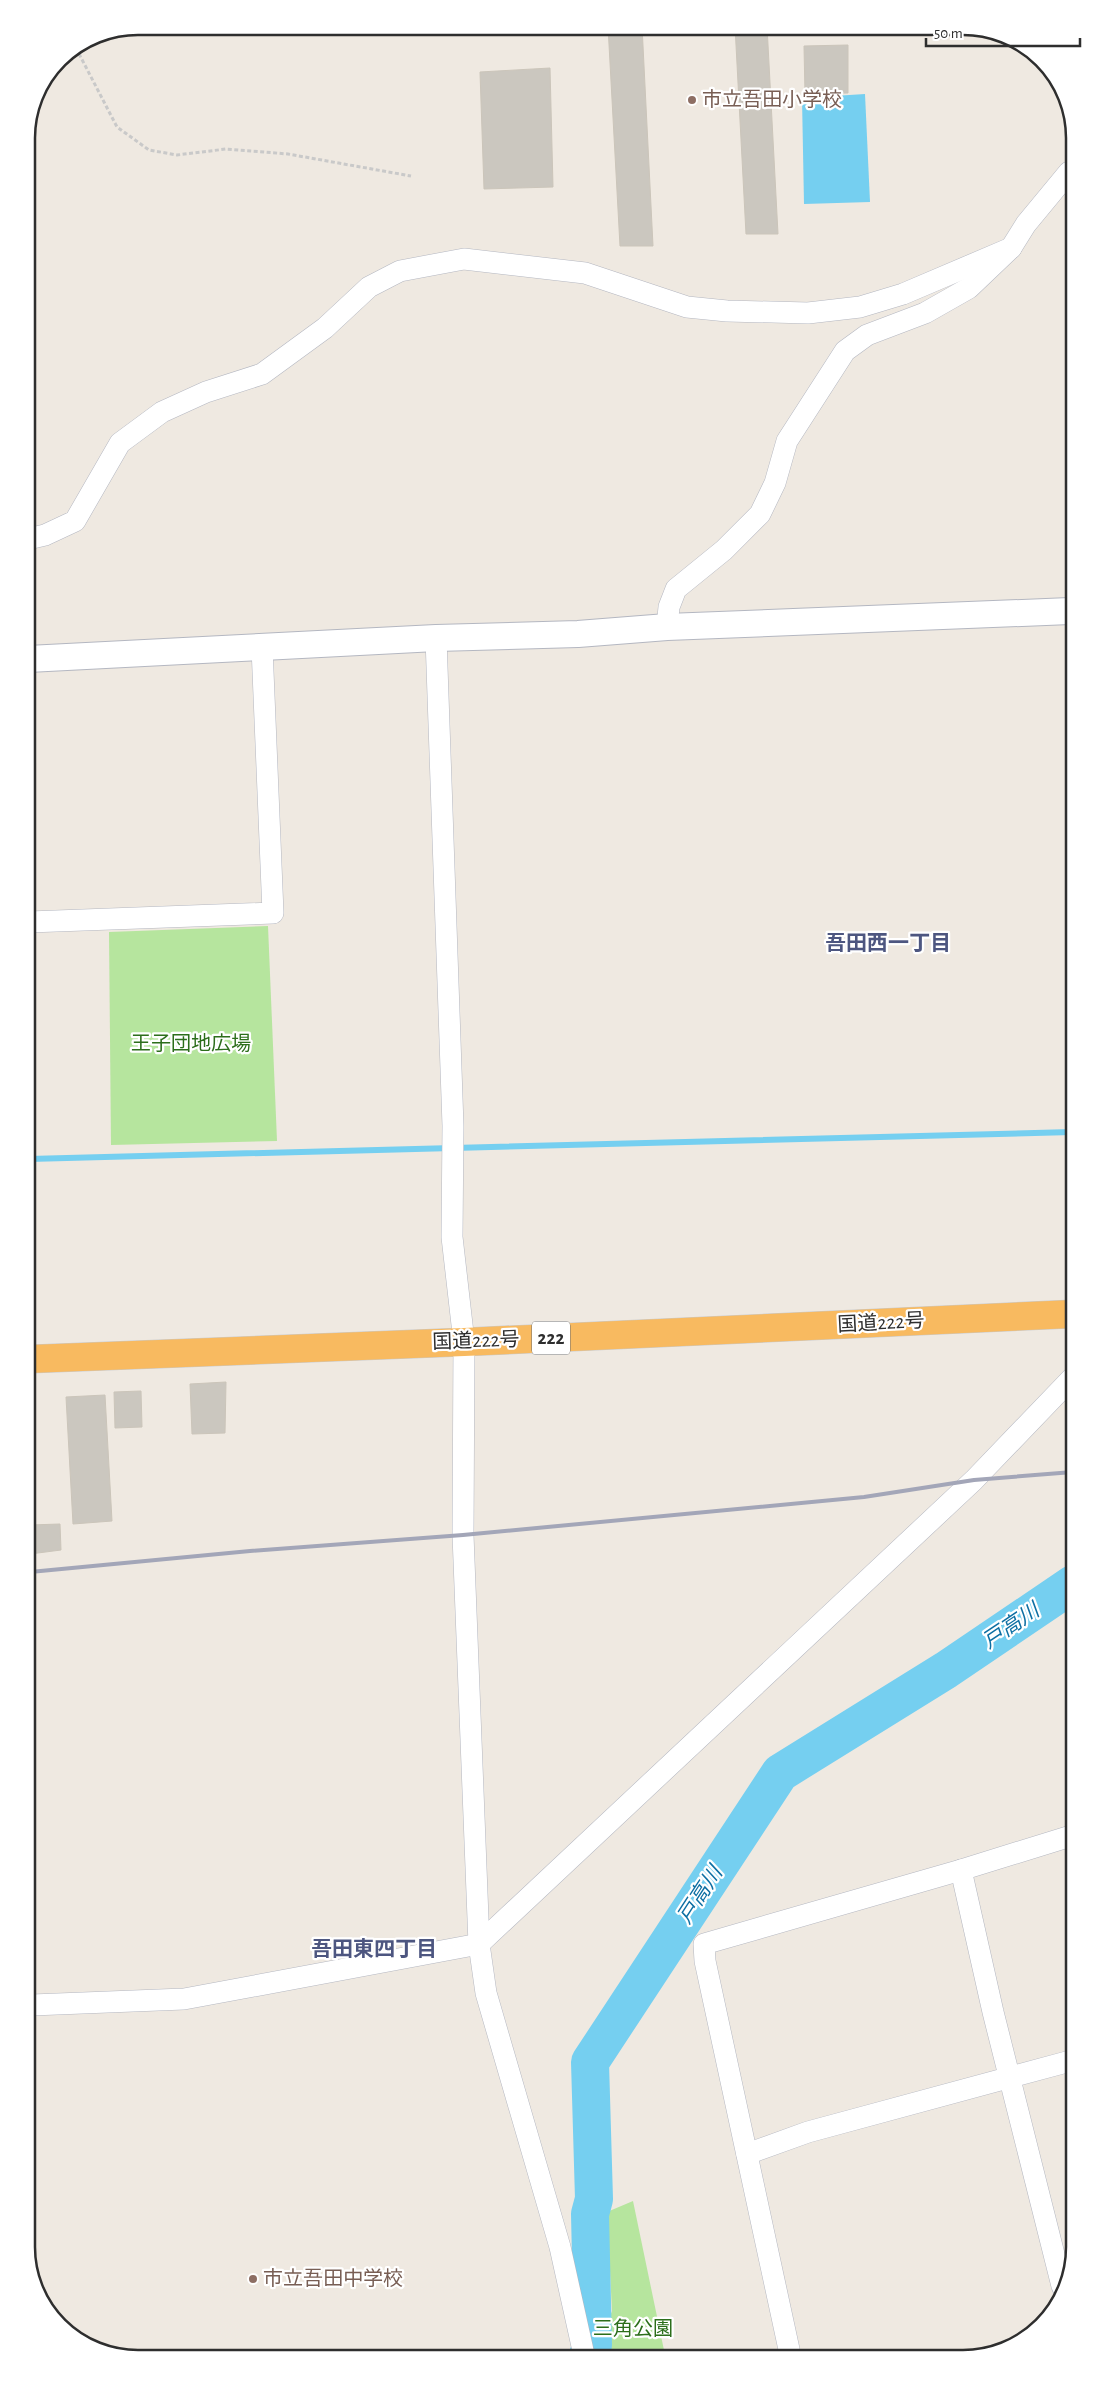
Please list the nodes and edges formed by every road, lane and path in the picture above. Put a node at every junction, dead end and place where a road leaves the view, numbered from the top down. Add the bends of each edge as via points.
1 (79, 54) edge
2 (410, 176) dead end
3 (1066, 176) edge
4 (1011, 248) junction
5 (35, 537) edge
6 (1066, 611) edge
7 (667, 627) junction
8 (436, 638) junction
9 (262, 647) junction
10 (35, 658) edge
11 (35, 922) edge
12 (1066, 1314) edge
13 (464, 1342) junction
14 (35, 1359) edge
15 (1066, 1384) edge
16 (1066, 1837) edge
17 (961, 1870) junction
18 (479, 1944) junction
19 (35, 2005) edge
20 (1066, 2062) edge
21 (1011, 2077) junction
22 (746, 2154) junction
23 (1061, 2281) edge
24 (583, 2350) edge
25 (789, 2350) edge

1 - 2 path via 117,128 149,150 177,154 226,150 288,154
3 - 4 street via 1026,224
4 - 5 street via 903,294 860,307 808,313 687,307 586,272 464,259 400,271 369,287 325,328 262,374 206,392 162,412 120,444 75,521
4 - 7 street via 969,288 924,313 868,334 845,351 787,441 775,483 760,514 724,550 676,589 668,607
6 - 7 street
7 - 8 street via 578,634
8 - 9 street
8 - 13 street via 453,1126 452,1237
9 - 10 street
9 - 11 street via 273,913
12 - 13 highway, 国道222号 / 222
13 - 14 highway, 国道222号 / 222
13 - 18 street via 463,1526
15 - 18 street via 974,1480
16 - 17 street
17 - 21 street
17 - 22 street via 704,1944 705,1962
18 - 19 street via 184,1999
18 - 24 street via 486,1993 560,2247
20 - 21 street
21 - 22 street via 808,2132
21 - 23 street
22 - 25 street

